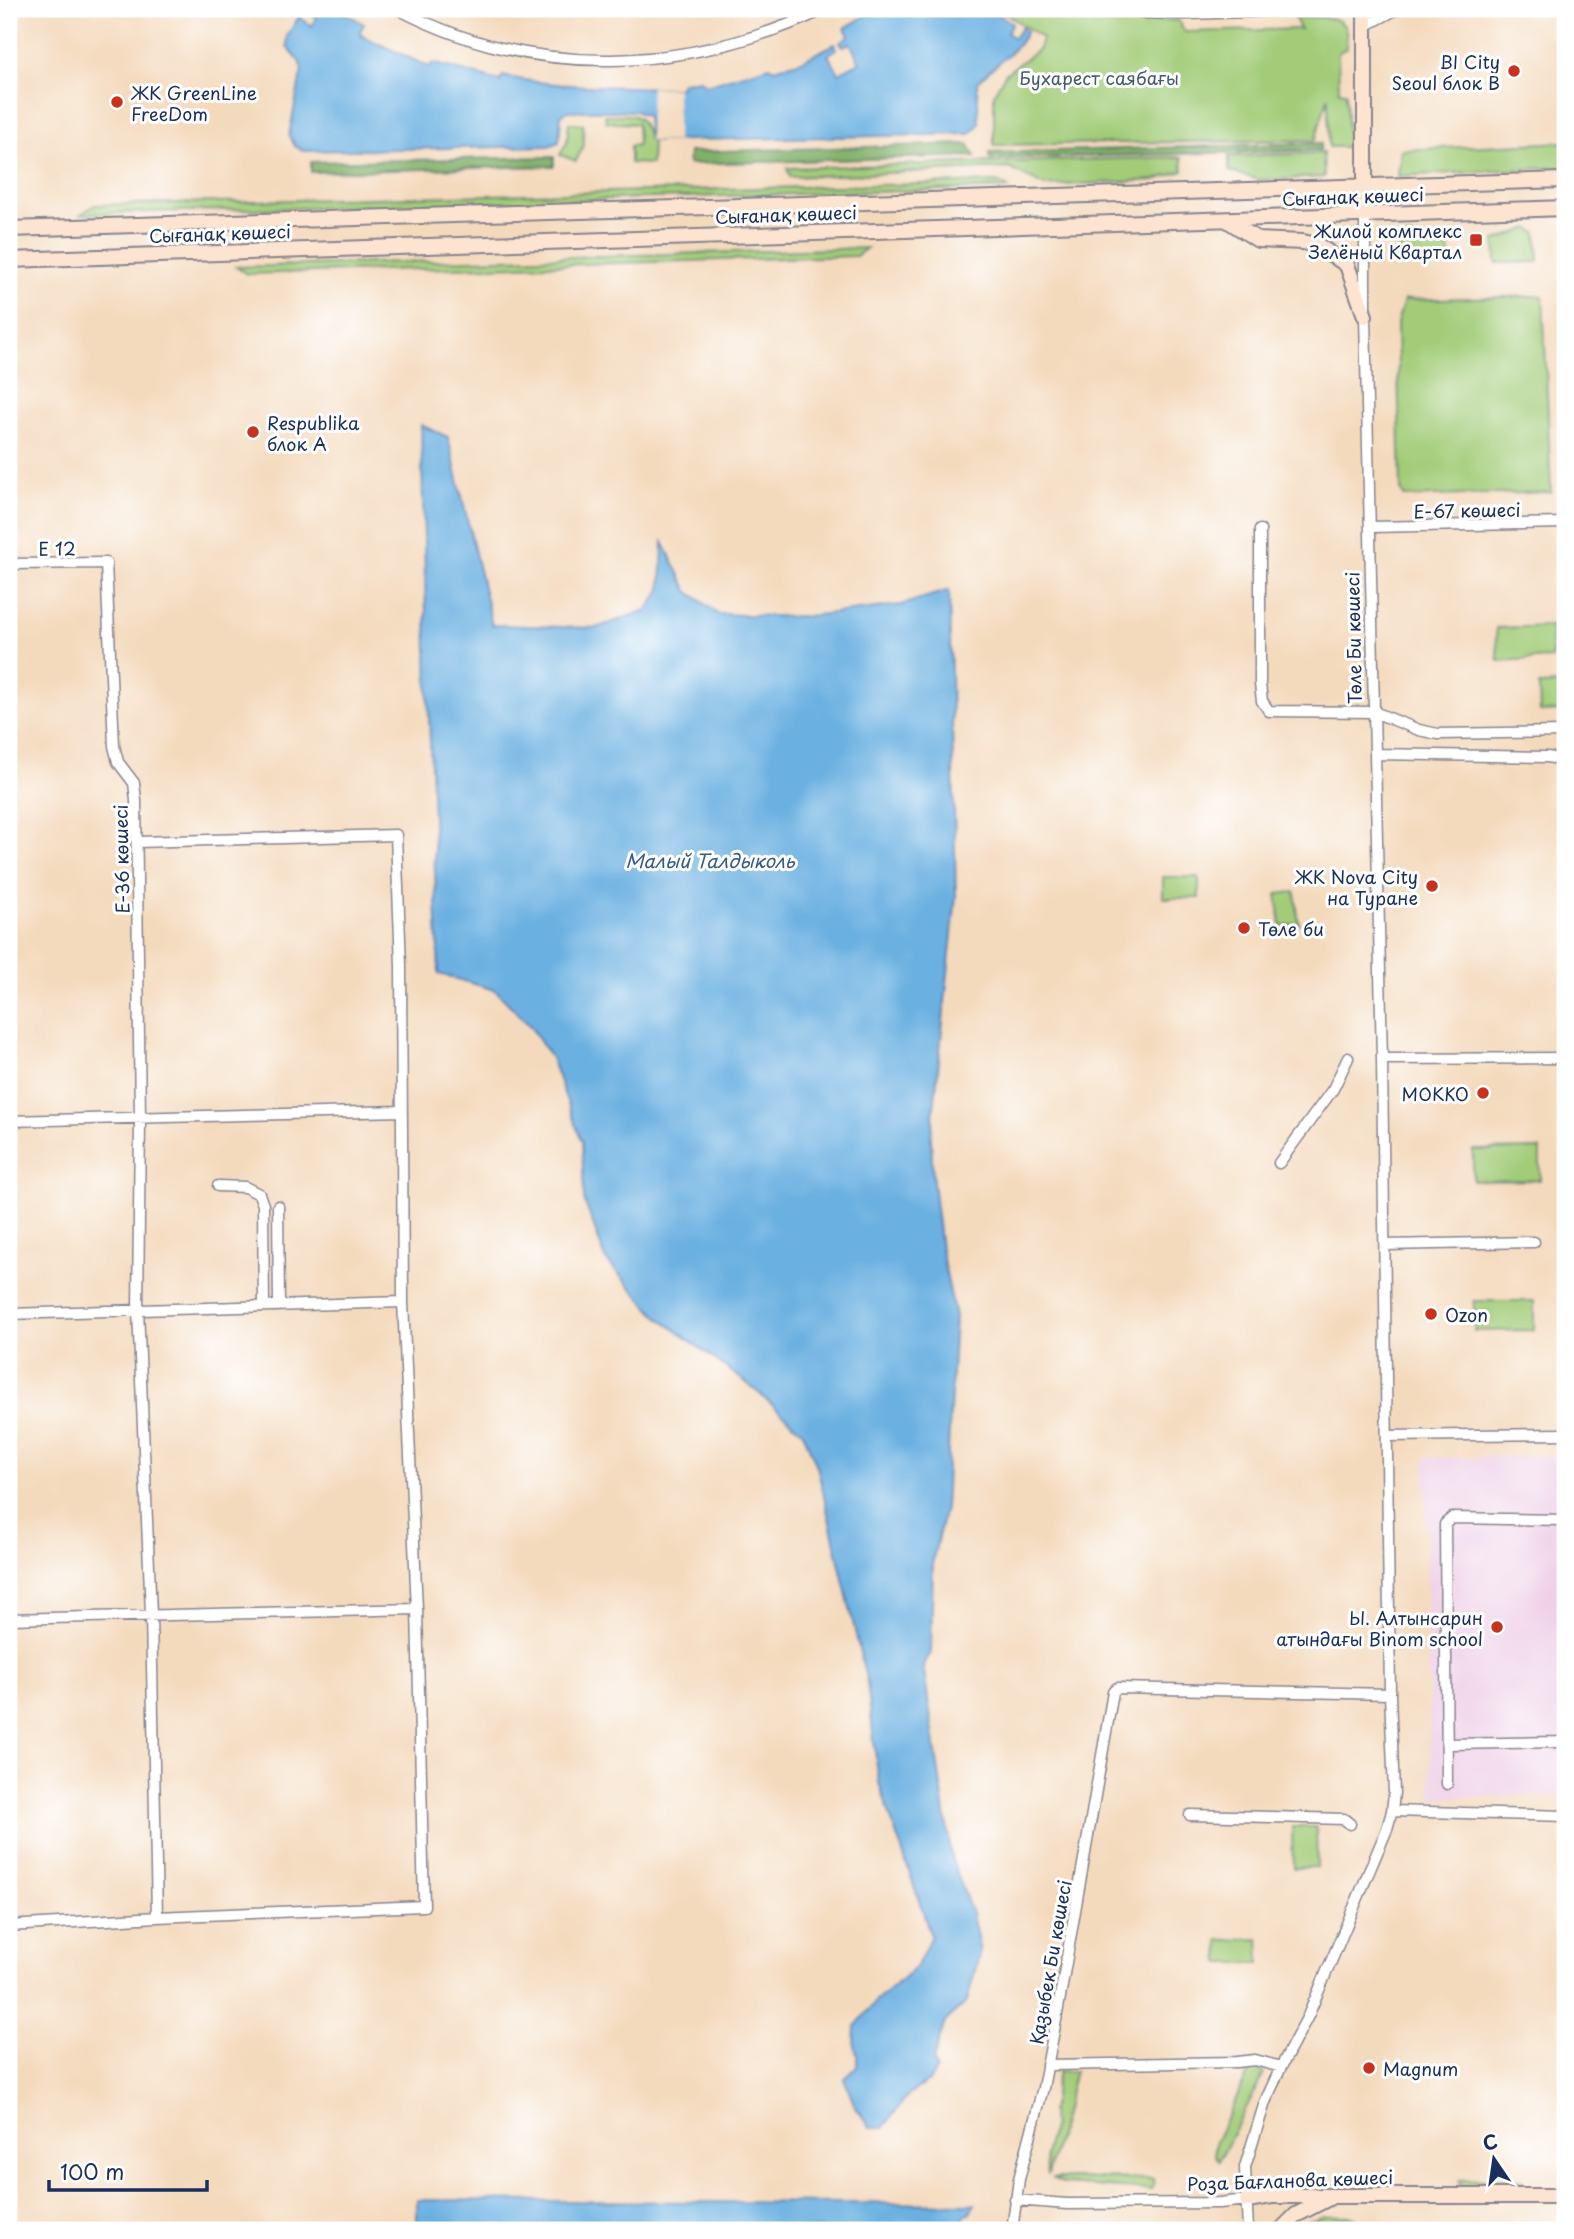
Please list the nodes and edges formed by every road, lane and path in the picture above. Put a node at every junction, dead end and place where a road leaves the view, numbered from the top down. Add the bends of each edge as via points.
1 (398, 9) edge
2 (825, 9) edge
3 (1130, 9) edge
4 (1350, 9) edge
5 (1365, 9) edge
6 (1396, 9) edge
7 (1365, 32) junction
8 (1565, 180) edge
9 (1365, 186) junction
10 (1565, 208) edge
11 (1365, 215) junction
12 (1227, 220) junction
13 (9, 229) edge
14 (9, 260) edge
15 (1365, 316) junction
16 (1565, 523) edge
17 (1370, 527) junction
18 (1260, 530) dead end
19 (106, 563) joint
20 (9, 564) edge
21 (1374, 712) junction
22 (1565, 732) edge
23 (1375, 754) junction
24 (1565, 760) edge
25 (137, 842) junction
26 (1348, 1058) dead end
27 (1565, 1058) edge
28 (1382, 1059) junction
29 (401, 1111) junction
30 (140, 1119) junction
31 (9, 1121) edge
32 (1279, 1163) dead end
33 (218, 1186) dead end
34 (278, 1206) dead end
35 (1534, 1242) dead end
36 (1385, 1245) junction
37 (402, 1302) junction
38 (264, 1306) junction
39 (279, 1306) junction
40 (138, 1310) junction
41 (9, 1314) edge
42 (1565, 1434) edge
43 (1387, 1436) junction
44 (1565, 1520) edge
45 (417, 1609) junction
46 (150, 1614) junction
47 (9, 1619) edge
48 (1390, 1694) junction
49 (1565, 1739) edge
50 (1448, 1744) junction
51 (1447, 1784) dead end
52 (1392, 1811) junction
53 (1190, 1815) dead end
54 (1565, 1816) edge
55 (1350, 1824) dead end
56 (157, 1917) junction
57 (9, 1926) edge
58 (1048, 2065) junction
59 (1281, 2067) junction
60 (1333, 2196) junction
61 (1565, 2196) edge
62 (1015, 2200) junction
63 (1247, 2200) junction
64 (1012, 2230) edge
65 (1248, 2230) edge
66 (1281, 2230) edge

1 - 2 street via 461,37 510,51 605,61 706,50
3 - 4 street via 1185,14
5 - 7 main road
6 - 7 street
7 - 9 main road
8 - 9 main road, Сығанақ көшесі
9 - 11 main road
9 - 13 main road, Сығанақ көшесі
10 - 11 main road, Сығанақ көшесі
11 - 12 main road, Сығанақ көшесі
11 - 15 street, Төле Би көшесі
12 - 14 main road, Сығанақ көшесі
12 - 15 main road via 1258,240 1319,246 1347,265
15 - 17 street, Төле Би көшесі
16 - 17 street, Е-67 көшесі
17 - 21 street, Төле Би көшесі
18 - 21 street via 1260,684 1265,706 1278,712
19 - 20 street, E 12
19 - 25 street, Е-36 көшесі via 114,746 118,762 134,783
21 - 22 street via 1438,734
21 - 23 street, Төле Би көшесі
23 - 24 street
23 - 28 street, Төле Би көшесі
25 - 29 street via 397,835
25 - 30 street, Е-36 көшесі
26 - 32 street via 1333,1090
27 - 28 street
28 - 36 street, Төле Би көшесі
29 - 30 street
29 - 37 street
30 - 31 street
30 - 40 street, Е-36 көшесі
33 - 38 street via 245,1187 259,1194 263,1205
34 - 39 street
35 - 36 street
36 - 43 street, Төле Би көшесі
37 - 39 street
37 - 45 street
38 - 39 street
38 - 40 street
40 - 41 street
40 - 46 street, Е-36 көшесі
42 - 43 street
43 - 48 street, Төле Би көшесі
44 - 50 street via 1452,1518 1445,1524
45 - 46 street
45 - 56 street via 424,1906
46 - 47 street
46 - 56 street, Е-36 көшесі
48 - 52 street, Төле Би көшесі
48 - 58 street, Қазыбек Би көшесі via 1117,1688 1113,1692
49 - 50 street
50 - 51 street
52 - 54 street
52 - 59 street, Төле Би көшесі via 1308,2016
53 - 55 street via 1344,1819
56 - 57 street
58 - 59 street via 1255,2060
58 - 62 street, Қазыбек Би көшесі
59 - 63 street via 1245,2166
60 - 61 main road, Роза Бағланова көшесі
60 - 63 main road, Роза Бағланова көшесі
60 - 66 main road via 1296,2215
62 - 63 street, Роза Бағланова көшесі
62 - 64 street, Қазыбек Би көшесі
63 - 65 street

